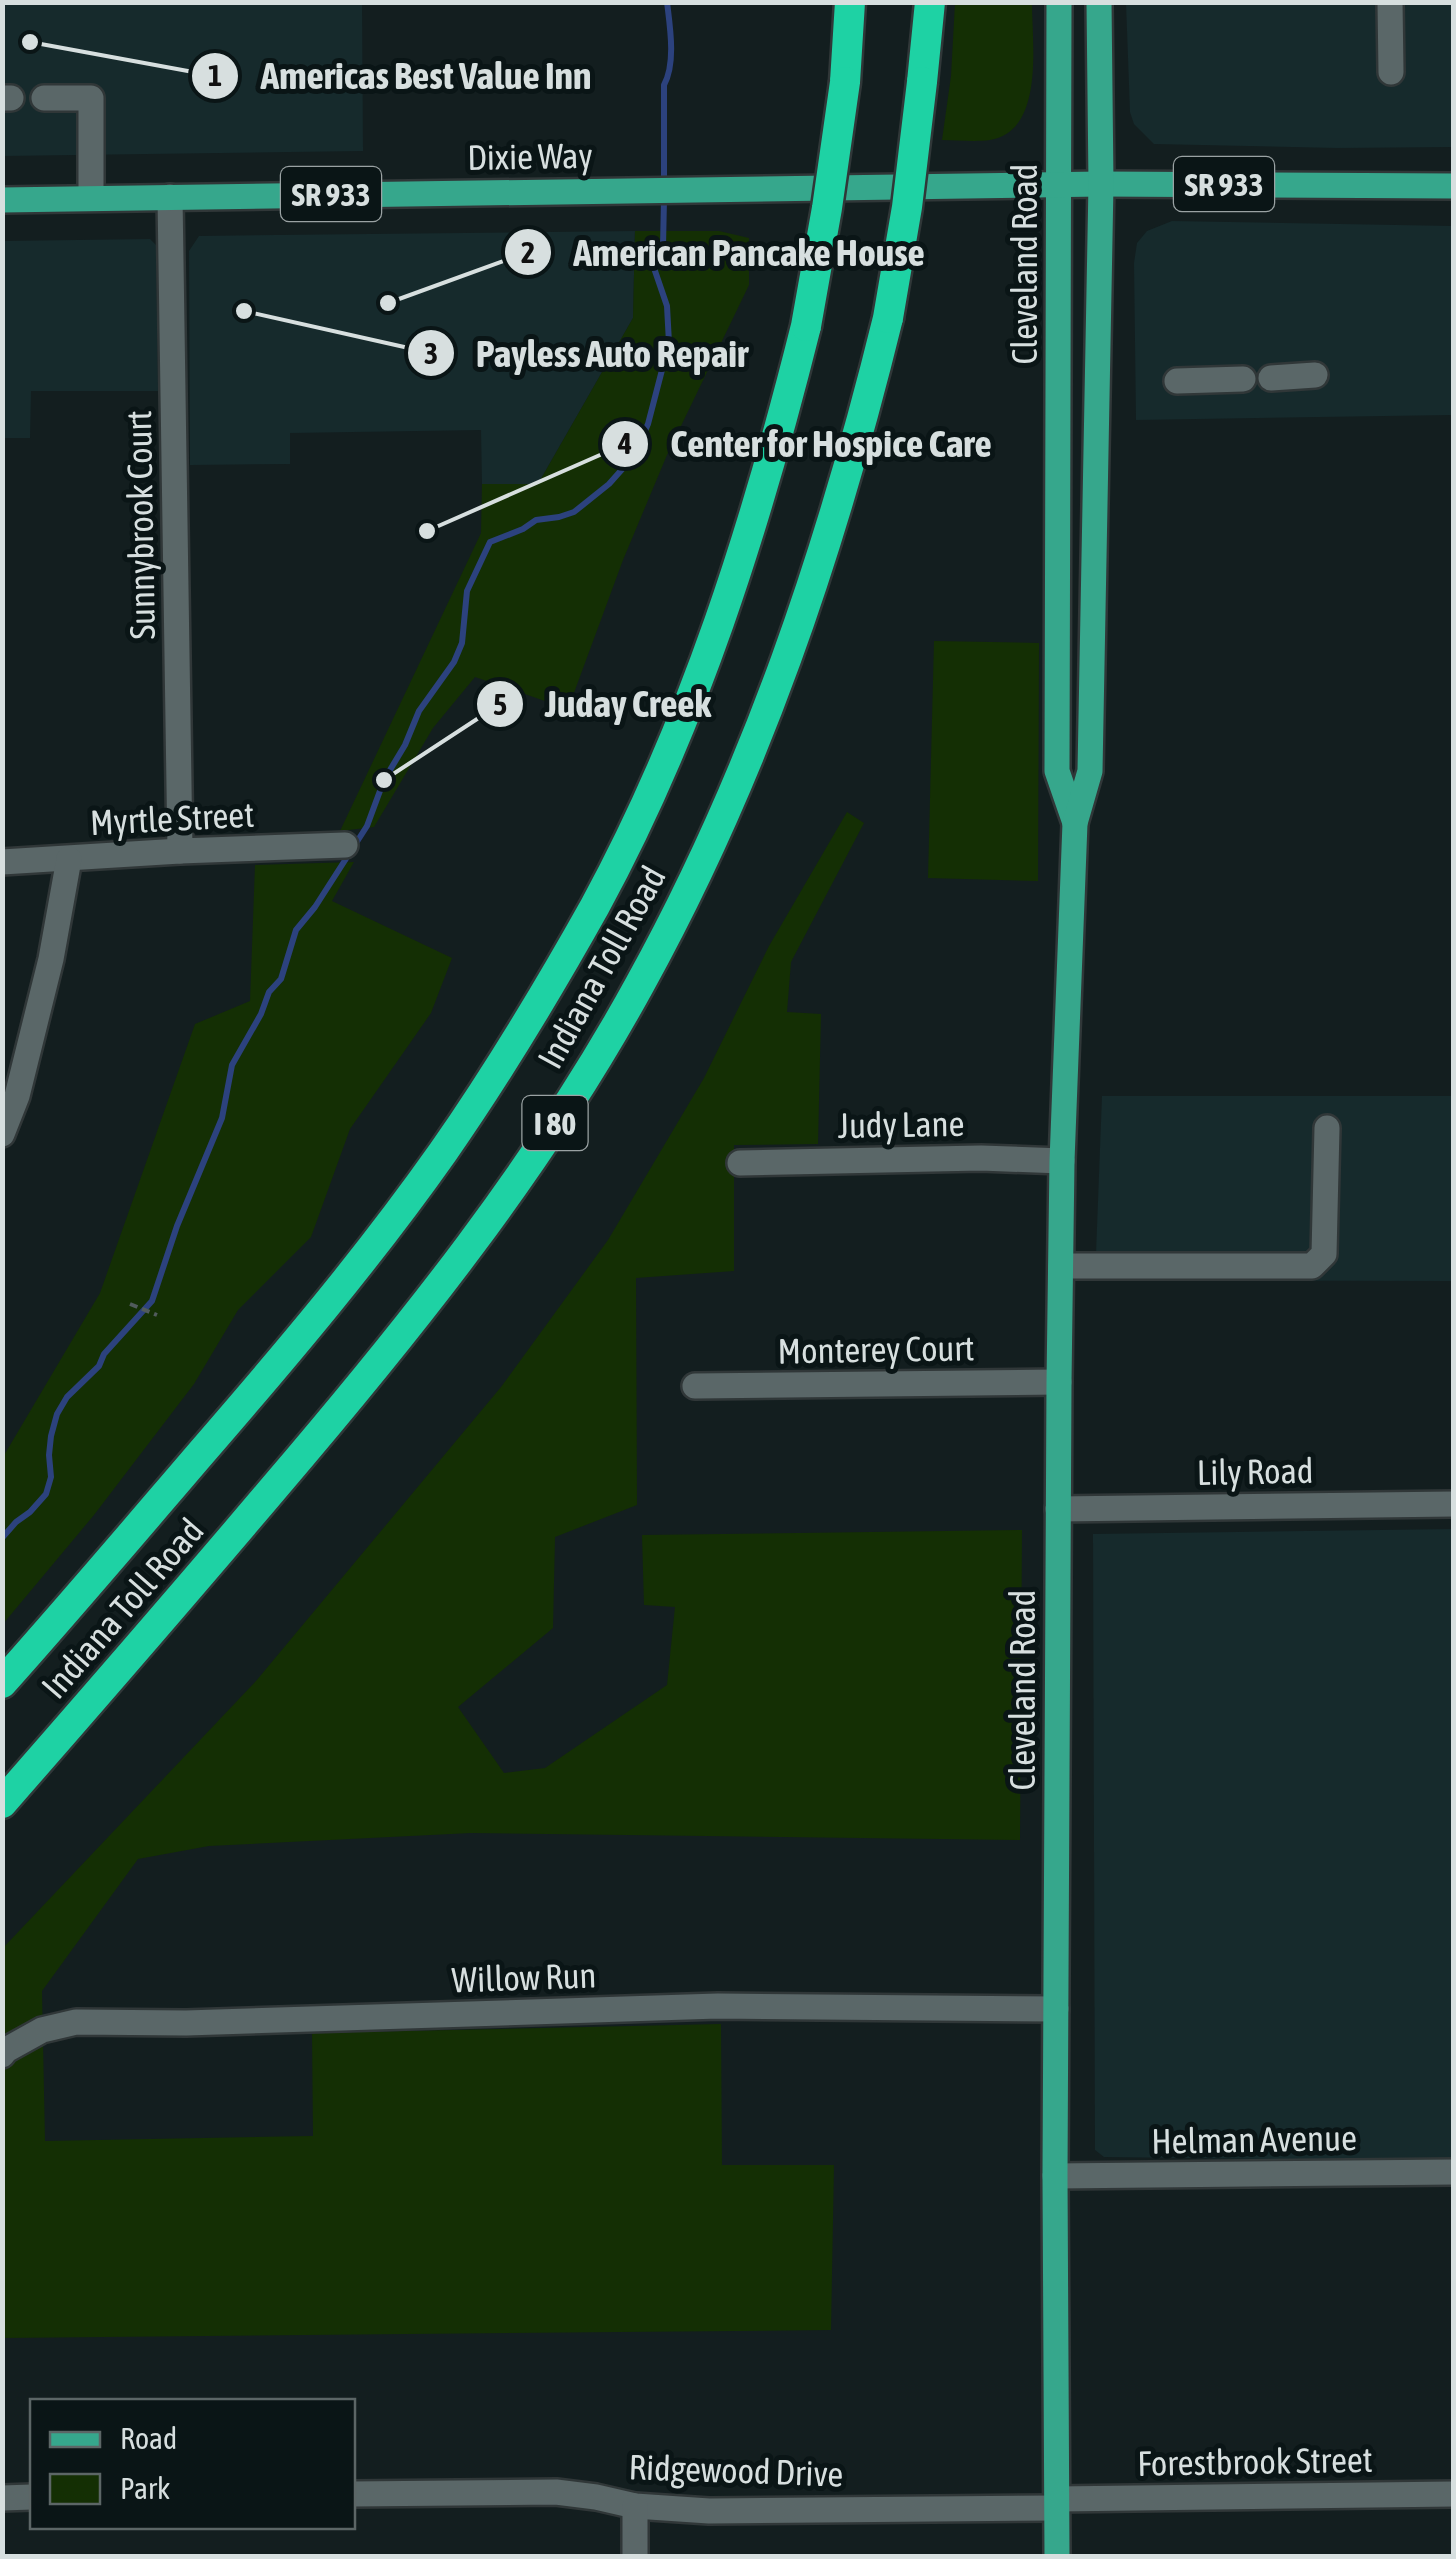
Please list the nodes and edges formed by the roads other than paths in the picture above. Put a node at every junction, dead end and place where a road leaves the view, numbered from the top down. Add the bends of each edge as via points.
1 (850, 2) edge
2 (930, 2) edge
3 (1059, 2) edge
4 (1099, 2) edge
5 (1390, 2) edge
6 (1391, 72) dead end
7 (44, 98) dead end
8 (1059, 184) junction
9 (1100, 184) junction
10 (1454, 186) edge
11 (170, 197) junction
12 (90, 198) junction
13 (2, 200) edge
14 (1315, 375) dead end
15 (1271, 378) dead end
16 (1243, 379) dead end
17 (1178, 381) dead end
18 (1075, 823) junction
19 (344, 845) dead end
20 (180, 851) junction
21 (69, 859) junction
22 (2, 862) edge
23 (1326, 1128) dead end
24 (2, 1134) edge
25 (1062, 1161) junction
26 (740, 1163) dead end
27 (1061, 1266) junction
28 (1059, 1382) junction
29 (694, 1386) dead end
30 (1454, 1504) edge
31 (1058, 1509) junction
32 (2, 1683) edge
33 (2, 1802) edge
34 (1056, 2009) junction
35 (2, 2055) edge
36 (1454, 2172) edge
37 (1055, 2176) junction
38 (355, 2494) edge
39 (1454, 2494) edge
40 (30, 2497) edge
41 (2, 2498) edge
42 (1057, 2504) junction
43 (636, 2506) junction
44 (635, 2556) edge
45 (1057, 2556) edge

1 - 32 highway, Indiana Toll Road / I 80, bridge via 828,208 780,430 699,681 596,903 517,1040 364,1257
2 - 33 highway, Indiana Toll Road / I 80, bridge via 907,207 861,427 816,578 754,746 687,895 606,1044 454,1268 364,1383
3 - 8 main road, Cleveland Road
4 - 9 main road, Cleveland Road
5 - 6 street
7 - 12 street via 91,98
8 - 9 main road, SR 933
8 - 11 main road, Dixie Way / SR 933
8 - 18 main road, Cleveland Road via 1057,771
9 - 10 main road, SR 933
9 - 18 main road, Cleveland Road via 1090,771
11 - 12 main road, Dixie Way / SR 933
11 - 20 street, Sunnybrook Court
12 - 13 main road, Dixie Way / SR 933
14 - 15 street
16 - 17 street
18 - 25 main road, Cleveland Road
19 - 20 street, Myrtle Street
20 - 21 street, Myrtle Street
21 - 22 street, Myrtle Street
21 - 24 street via 52,959
23 - 27 street via 1324,1254 1312,1266
25 - 26 street, Judy Lane
25 - 27 main road, Cleveland Road
27 - 28 main road, Cleveland Road
28 - 29 street, Monterey Court
28 - 31 main road, Cleveland Road
30 - 31 street, Lily Road
31 - 34 main road, Cleveland Road
34 - 35 street, Willow Run via 718,2006 76,2022 42,2030
34 - 37 main road, Cleveland Road
36 - 37 street, Helman Avenue
37 - 42 main road, Cleveland Road
38 - 43 street, Ridgewood Drive via 556,2492
39 - 42 street, Forestbrook Street
40 - 41 street
42 - 43 street, Ridgewood Drive via 709,2511
42 - 45 main road, Cleveland Road
43 - 44 street

